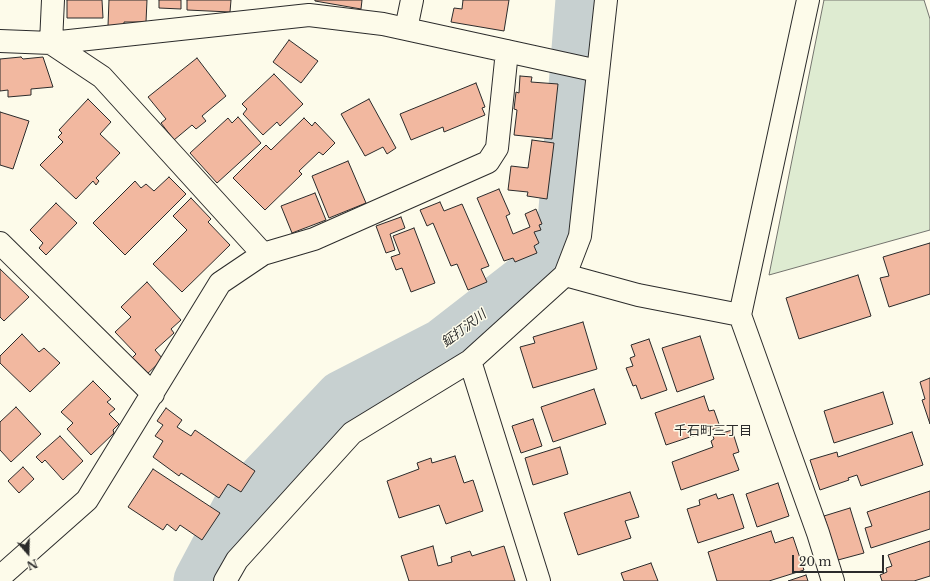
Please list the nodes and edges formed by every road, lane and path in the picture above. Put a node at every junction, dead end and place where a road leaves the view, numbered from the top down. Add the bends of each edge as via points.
1 (53, 0) edge
2 (412, 0) edge
3 (606, 0) edge
4 (808, 0) edge
5 (406, 29) junction
6 (0, 41) edge
7 (51, 43) junction
8 (507, 51) junction
9 (597, 71) junction
10 (0, 243) edge
11 (263, 254) junction
12 (565, 275) junction
13 (740, 315) junction
14 (470, 361) junction
15 (153, 394) junction
16 (237, 560) junction
17 (0, 577) edge
18 (225, 581) edge
19 (243, 581) edge
20 (539, 581) edge
21 (833, 581) edge

1 - 7 street
2 - 5 street
3 - 9 street
4 - 13 street
5 - 7 street via 309,15
5 - 8 street
6 - 7 street
7 - 11 street via 102,77
8 - 9 street
8 - 11 street via 497,148 488,162 314,239
9 - 12 street via 580,236
10 - 15 street
11 - 15 street via 220,283
12 - 13 street via 638,295
12 - 14 street
13 - 21 street
14 - 16 street via 352,433
14 - 20 street
15 - 17 street via 87,500
16 - 18 street
16 - 19 street

